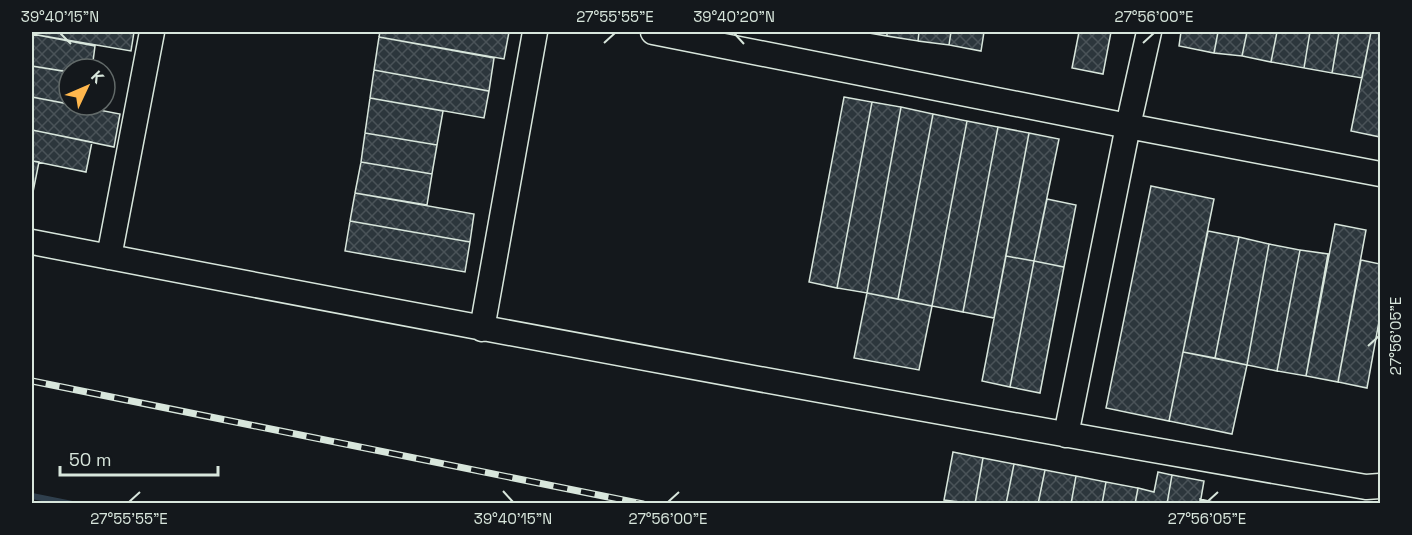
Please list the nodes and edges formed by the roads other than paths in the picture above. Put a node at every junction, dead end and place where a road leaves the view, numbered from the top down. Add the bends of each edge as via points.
1 (152, 32) edge
2 (535, 32) edge
3 (653, 32) edge
4 (1149, 32) edge
5 (1128, 126) junction
6 (1380, 174) edge
7 (32, 242) edge
8 (109, 257) junction
9 (482, 329) junction
10 (1066, 435) junction
11 (1380, 486) edge

1 - 8 lane
2 - 9 lane
3 - 5 lane
4 - 5 lane
5 - 6 lane
5 - 10 lane
7 - 8 lane
8 - 9 lane
9 - 10 lane
10 - 11 lane via 1366,487

